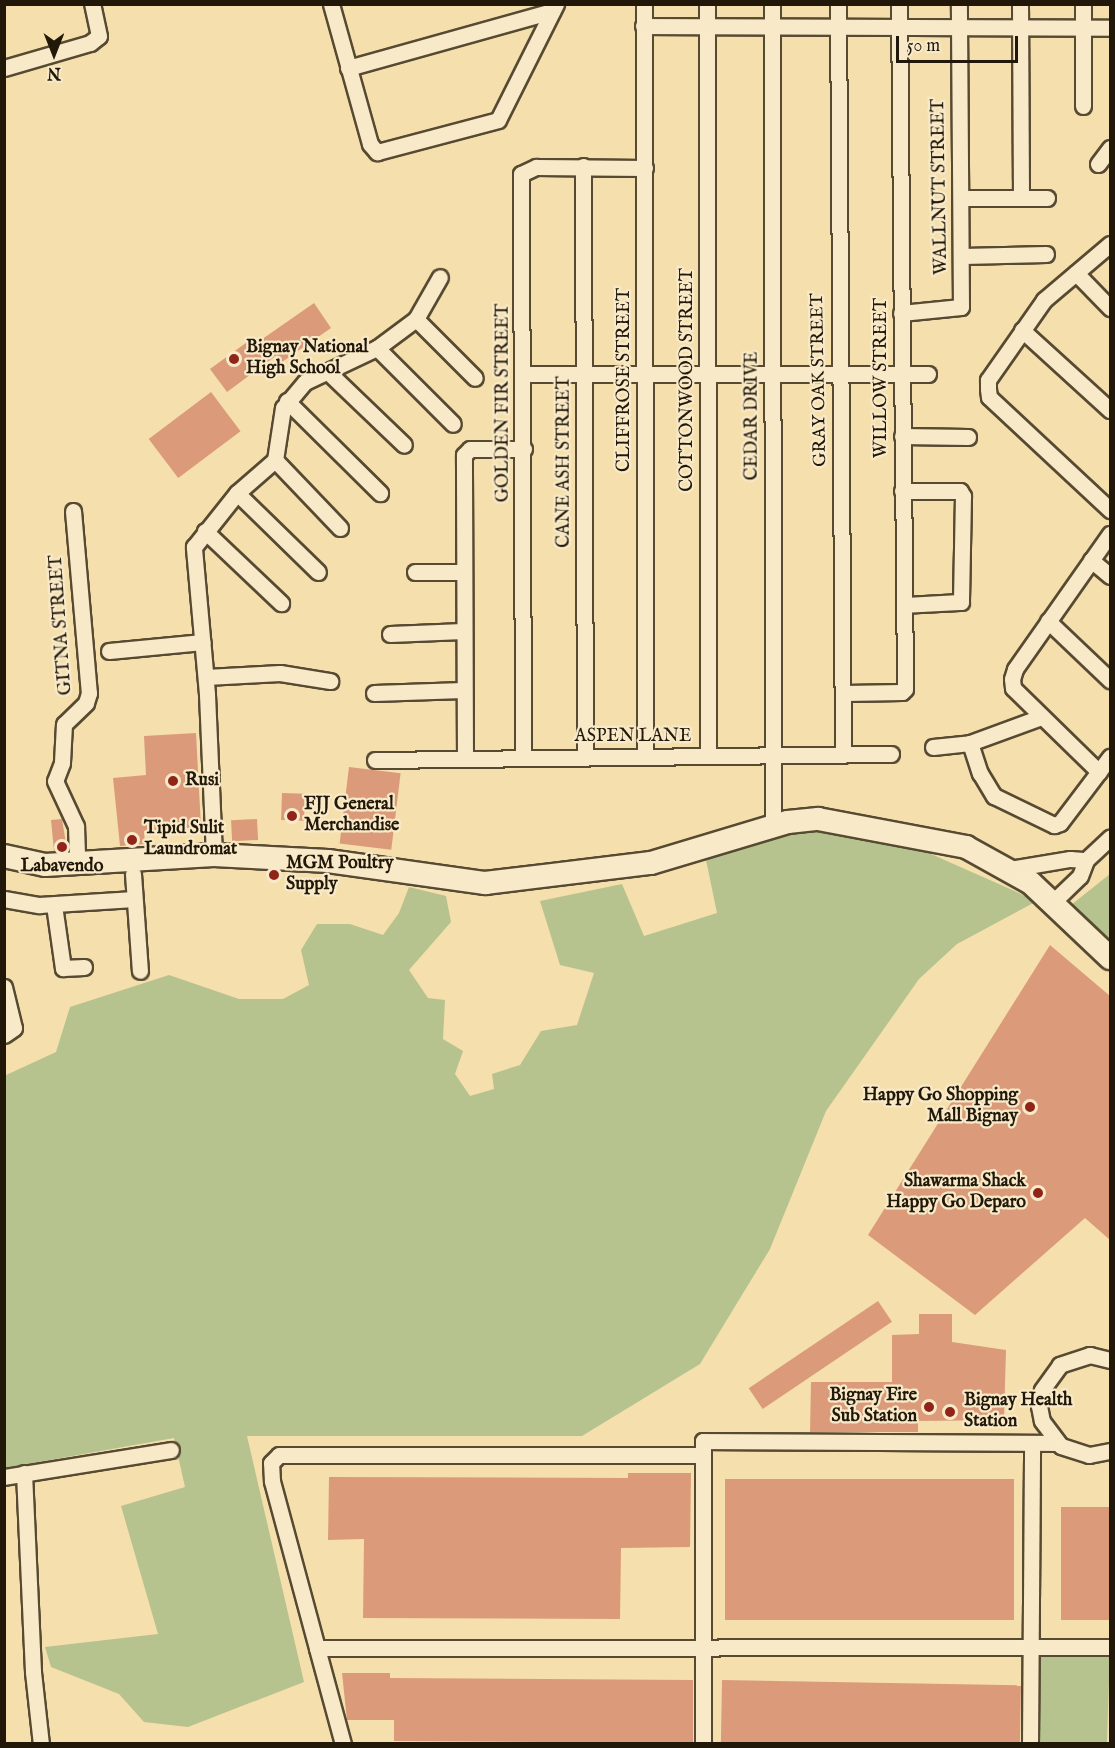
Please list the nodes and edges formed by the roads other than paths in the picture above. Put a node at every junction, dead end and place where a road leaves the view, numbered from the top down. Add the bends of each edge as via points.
1 (92, 4) edge
2 (331, 4) edge
3 (644, 4) edge
4 (707, 4) edge
5 (772, 4) edge
6 (838, 4) edge
7 (899, 4) edge
8 (959, 4) edge
9 (1020, 4) edge
10 (1083, 4) edge
11 (554, 8) edge
12 (643, 26) junction
13 (706, 27) junction
14 (1082, 28) junction
15 (1110, 28) edge
16 (772, 29) junction
17 (838, 29) junction
18 (899, 29) junction
19 (959, 29) junction
20 (1020, 29) junction
21 (4, 68) edge
22 (348, 68) junction
23 (1083, 106) dead end
24 (1110, 148) edge
25 (1098, 164) dead end
26 (583, 166) junction
27 (645, 168) junction
28 (961, 198) junction
29 (1021, 198) junction
30 (1047, 198) dead end
31 (1110, 244) edge
32 (1046, 254) dead end
33 (963, 256) junction
34 (1076, 273) junction
35 (440, 277) dead end
36 (1110, 308) edge
37 (901, 313) junction
38 (416, 319) junction
39 (1022, 330) junction
40 (377, 348) junction
41 (328, 372) junction
42 (584, 373) junction
43 (645, 373) junction
44 (523, 374) junction
45 (708, 374) junction
46 (772, 374) junction
47 (839, 374) junction
48 (901, 374) junction
49 (928, 374) dead end
50 (476, 378) dead end
51 (288, 401) junction
52 (1110, 410) edge
53 (453, 424) dead end
54 (902, 436) junction
55 (968, 437) dead end
56 (404, 445) dead end
57 (524, 449) junction
58 (275, 460) junction
59 (902, 491) junction
60 (237, 493) junction
61 (380, 493) dead end
62 (1110, 510) edge
63 (73, 511) dead end
64 (340, 528) dead end
65 (205, 531) junction
66 (1110, 534) edge
67 (1091, 560) junction
68 (318, 572) dead end
69 (415, 572) dead end
70 (462, 572) junction
71 (1110, 576) edge
72 (281, 603) dead end
73 (904, 605) junction
74 (1048, 621) junction
75 (463, 631) junction
76 (390, 634) dead end
77 (203, 642) junction
78 (109, 651) dead end
79 (206, 677) junction
80 (1110, 680) edge
81 (330, 681) dead end
82 (463, 690) junction
83 (374, 693) dead end
84 (845, 693) junction
85 (1041, 717) junction
86 (970, 743) junction
87 (933, 747) dead end
88 (891, 754) dead end
89 (843, 755) junction
90 (645, 756) junction
91 (708, 756) junction
92 (523, 757) junction
93 (585, 757) junction
94 (772, 757) junction
95 (1110, 757) edge
96 (465, 758) junction
97 (375, 760) dead end
98 (1099, 772) junction
99 (773, 828) junction
100 (1110, 837) edge
101 (214, 855) junction
102 (4, 856) edge
103 (1086, 860) junction
104 (77, 864) junction
105 (1010, 869) junction
106 (133, 874) dead end
107 (4, 898) edge
108 (134, 899) junction
109 (1053, 902) junction
110 (54, 905) junction
111 (1110, 958) edge
112 (84, 967) dead end
113 (140, 971) dead end
114 (4, 987) edge
115 (4, 1035) edge
116 (1110, 1360) edge
117 (1032, 1443) junction
118 (1056, 1443) junction
119 (171, 1450) dead end
120 (1110, 1451) edge
121 (703, 1455) junction
122 (24, 1473) junction
123 (4, 1477) edge
124 (1030, 1646) junction
125 (702, 1647) junction
126 (1110, 1647) edge
127 (317, 1648) junction
128 (41, 1743) edge
129 (343, 1743) edge
130 (703, 1743) edge
131 (1030, 1743) edge

1 - 21 street via 99,36 90,44
2 - 22 street
3 - 12 street, CLIFFROSE STREET
4 - 13 street, COTTONWOOD STREET
5 - 16 street, CEDAR DRIVE
6 - 17 street, GRAY OAK STREET
7 - 18 street, WILLOW STREET
8 - 19 street, WALLNUT STREET
9 - 20 street
10 - 14 street
11 - 22 street
11 - 22 street via 501,115 492,124 377,152 370,144
12 - 13 street
12 - 27 street, CLIFFROSE STREET
13 - 16 street
13 - 45 street, COTTONWOOD STREET
14 - 15 street
14 - 20 street
14 - 23 street
16 - 17 street
16 - 46 street, CEDAR DRIVE
17 - 18 street
17 - 47 street, GRAY OAK STREET
18 - 19 street
18 - 37 street, WILLOW STREET
19 - 20 street
19 - 28 street, WALLNUT STREET
20 - 29 street
24 - 25 street
26 - 27 street, GOLDEN FIR STREET
26 - 42 street, CANE ASH STREET
26 - 44 street, GOLDEN FIR STREET via 536,166 521,174
27 - 43 street, CLIFFROSE STREET
28 - 29 street
28 - 33 street, WALLNUT STREET
29 - 30 street
31 - 34 street
32 - 33 street
33 - 37 street, WALLNUT STREET via 961,307
34 - 36 street
34 - 39 street via 1044,300
35 - 38 street
37 - 48 street, WILLOW STREET
38 - 40 street
38 - 50 street
39 - 52 street
39 - 62 street via 988,380 989,397
40 - 41 street
40 - 53 street
41 - 51 street via 304,382
41 - 56 street
42 - 43 street
42 - 44 street
42 - 93 street, CANE ASH STREET
43 - 45 street
43 - 90 street, CLIFFROSE STREET
44 - 57 street, GOLDEN FIR STREET
45 - 46 street
45 - 91 street, COTTONWOOD STREET
46 - 47 street
46 - 94 street, CEDAR DRIVE
47 - 48 street
47 - 84 street, GRAY OAK STREET
48 - 49 street
48 - 54 street, WILLOW STREET
51 - 58 street
51 - 61 street
54 - 55 street
54 - 59 street, WILLOW STREET
57 - 70 street via 470,449 464,455
57 - 92 street, GOLDEN FIR STREET
58 - 60 street
58 - 64 street
59 - 73 street, WILLOW STREET
59 - 73 street via 960,491 963,496 961,602
60 - 65 street
60 - 68 street
63 - 104 street, GITNA STREET via 89,693 86,703 64,724 63,763 55,781 76,826
65 - 72 street
65 - 77 street via 194,547
66 - 67 street
67 - 71 street
67 - 74 street
69 - 70 street
70 - 75 street
73 - 84 street, WILLOW STREET via 905,689
74 - 80 street
74 - 85 street via 1012,679 1013,688
75 - 76 street
75 - 82 street
77 - 78 street
77 - 79 street
79 - 81 street via 280,673
79 - 101 street
82 - 83 street
82 - 96 street
84 - 89 street, GRAY OAK STREET
85 - 86 street
85 - 98 street
86 - 87 street
86 - 98 street via 980,773 994,796 1046,824 1060,823
88 - 89 street, ASPEN LANE
89 - 94 street, ASPEN LANE
90 - 91 street, ASPEN LANE
90 - 93 street, ASPEN LANE
91 - 94 street, ASPEN LANE
92 - 93 street, ASPEN LANE
92 - 96 street, ASPEN LANE
94 - 99 street, CEDAR DRIVE
95 - 98 street
96 - 97 street, ASPEN LANE
99 - 101 main road via 651,863 485,883 328,861
99 - 105 main road via 818,819 916,835 966,847
100 - 103 street
101 - 104 main road
102 - 104 main road via 45,864
103 - 105 street
103 - 109 street via 1080,876
105 - 109 main road
106 - 108 street
107 - 110 street
108 - 110 street
108 - 113 street
109 - 111 main road
110 - 112 street via 63,968
114 - 115 street via 14,1028
116 - 118 street via 1090,1355 1074,1358 1049,1376 1040,1406 1042,1421
117 - 118 street
117 - 121 street via 703,1441
117 - 124 street
118 - 120 street via 1075,1454
119 - 122 street
121 - 125 street
121 - 127 street via 279,1455 271,1463 272,1481
122 - 123 street
122 - 128 street via 33,1672
124 - 125 street
124 - 126 street
124 - 131 street
125 - 127 street
125 - 130 street
127 - 129 street

